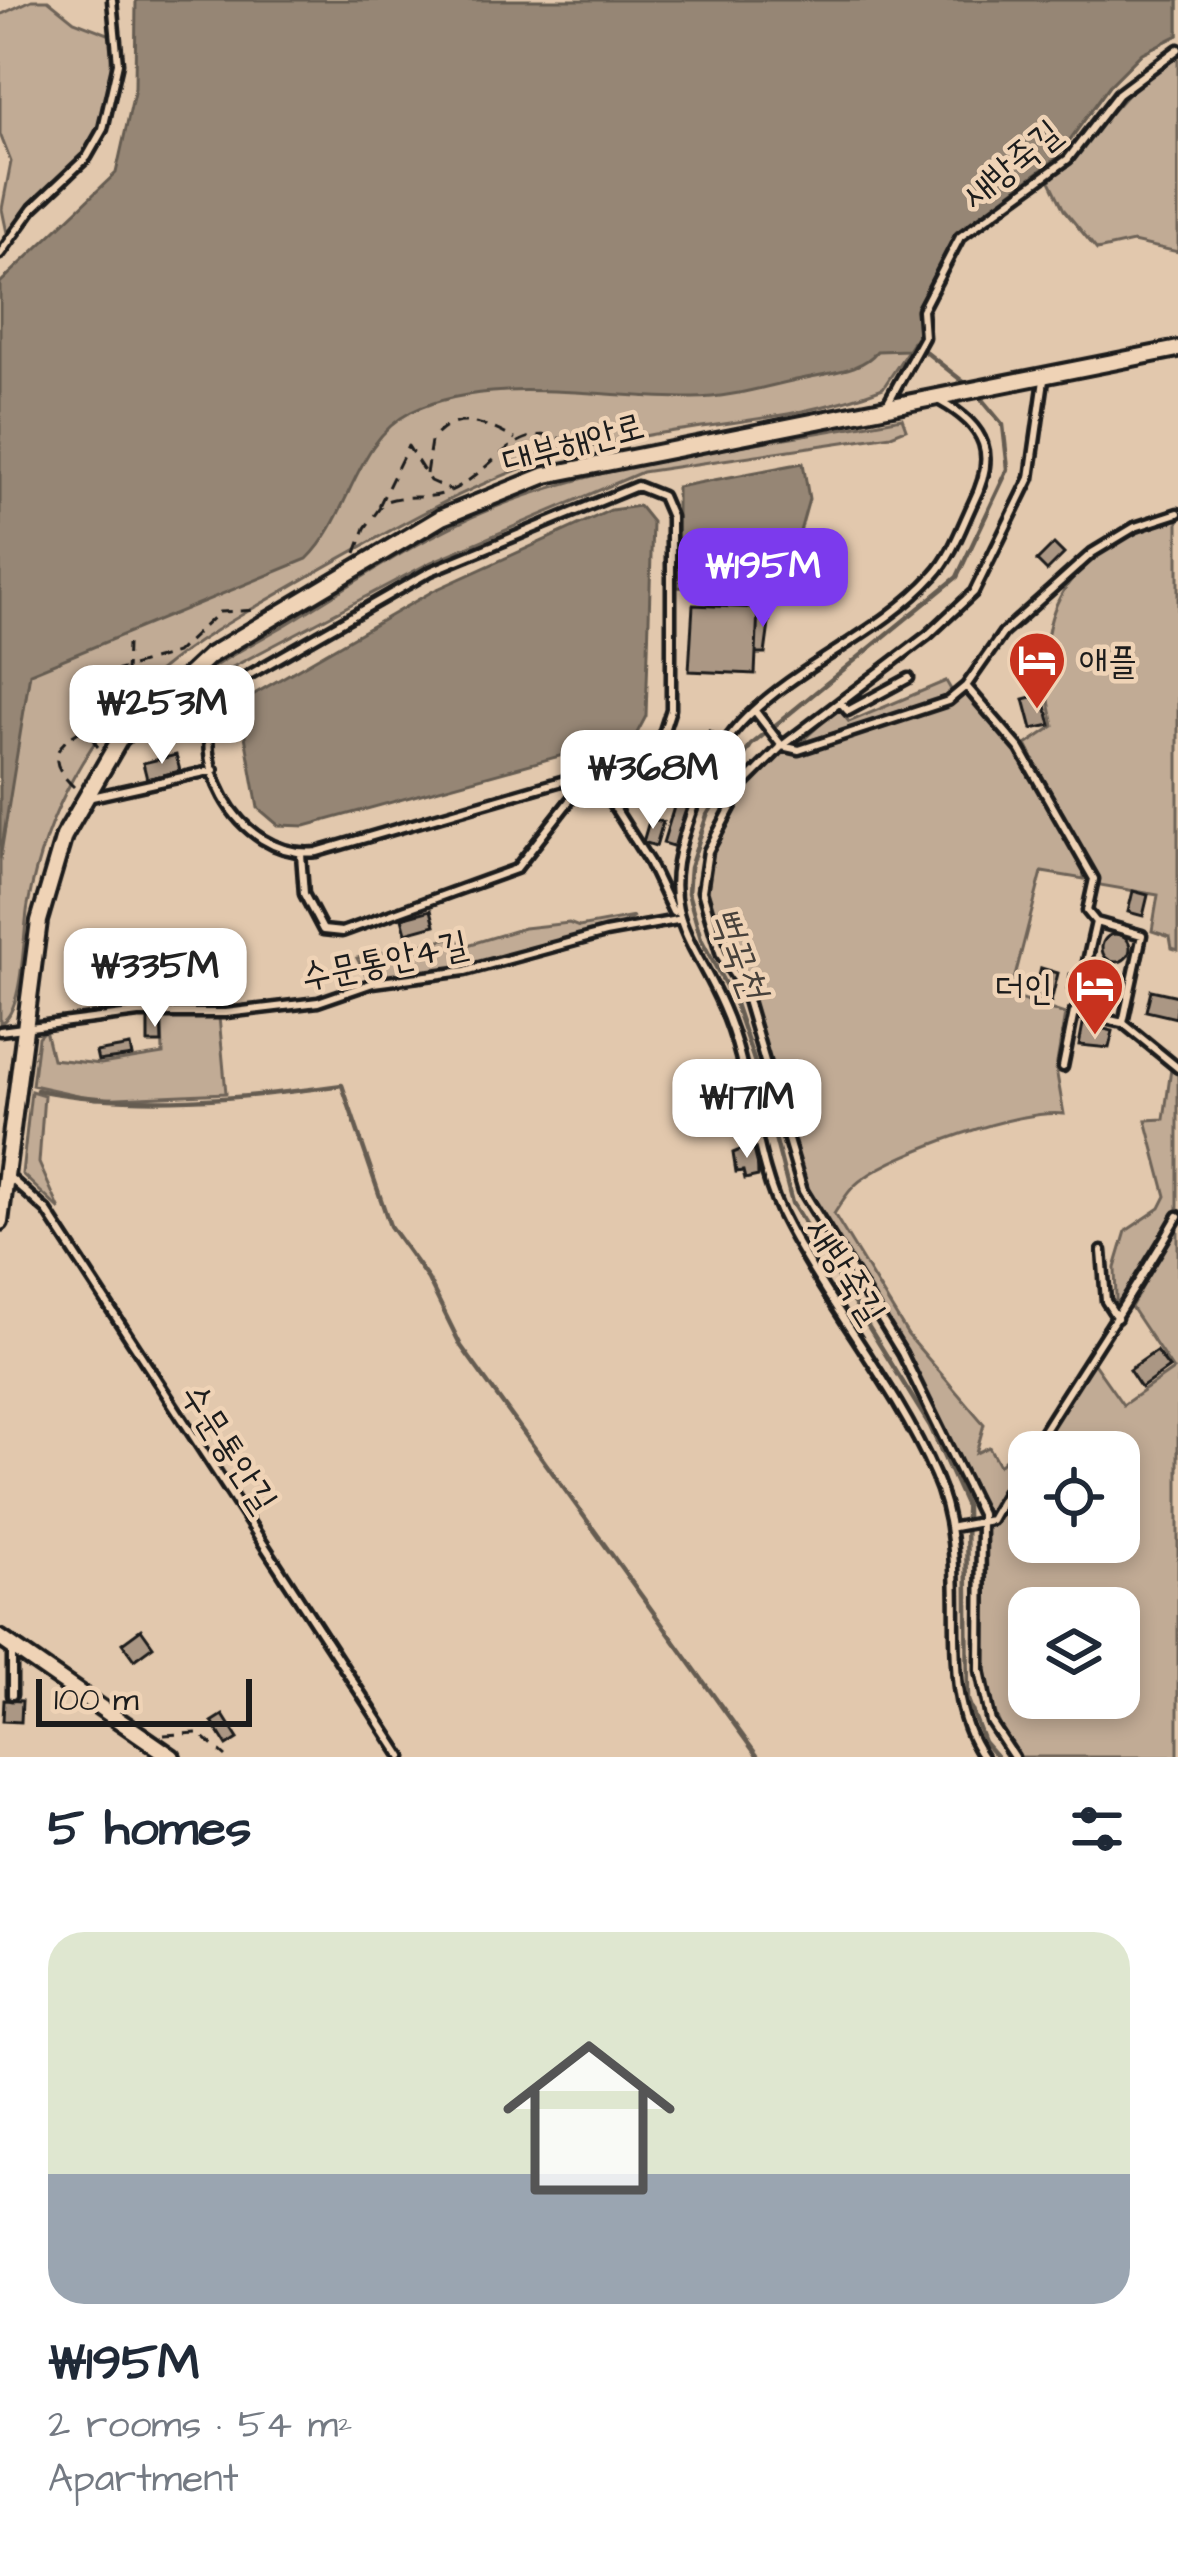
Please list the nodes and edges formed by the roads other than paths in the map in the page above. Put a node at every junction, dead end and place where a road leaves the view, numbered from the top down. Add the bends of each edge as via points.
1 (112, 0) edge
2 (1178, 49) edge
3 (0, 254) edge
4 (1178, 350) edge
5 (1044, 376) junction
6 (942, 396) junction
7 (885, 407) junction
8 (1178, 513) edge
9 (909, 678) dead end
10 (966, 686) junction
11 (840, 702) junction
12 (757, 713) junction
13 (781, 744) junction
14 (215, 769) junction
15 (592, 772) junction
16 (79, 793) junction
17 (301, 854) junction
18 (677, 920) junction
19 (1096, 922) junction
20 (1086, 966) dead end
21 (1123, 1023) junction
22 (25, 1027) junction
23 (0, 1031) edge
24 (1063, 1067) dead end
25 (1178, 1068) edge
26 (6, 1175) junction
27 (1178, 1216) edge
28 (0, 1222) edge
29 (1102, 1251) dead end
30 (1117, 1318) junction
31 (981, 1522) junction
32 (954, 1527) junction
33 (6, 1642) edge
34 (12, 1695) dead end
35 (172, 1757) edge
36 (402, 1757) edge
37 (983, 1757) edge
38 (1014, 1757) edge

1 - 3 lane via 118,63 103,129
2 - 7 lane, 새방죽길 via 1118,94 1068,159 961,238 922,310 924,337
4 - 5 street, 대부해안로
5 - 6 street, 대부해안로
5 - 11 lane, 새방죽길 via 1030,478 974,592
6 - 7 street, 대부해안로
6 - 12 lane, 새방죽길 via 976,427 989,455 986,478 940,568
7 - 16 street, 대부해안로 via 591,462 442,517 208,656 146,710
8 - 10 lane via 1092,553 1003,633
9 - 11 lane, 새방죽길 via 848,711
10 - 13 lane via 940,705 799,750
10 - 19 lane via 1019,749 1094,879 1087,911
11 - 13 lane, 새방죽길
12 - 13 lane
12 - 18 lane, 새방죽길 via 734,732 691,813 676,862
13 - 31 lane, 새방죽길 via 722,817 703,872 705,910 744,990 802,1191 902,1353
14 - 15 lane, 대부해안로 via 210,715 226,688 258,665 431,571 625,490 652,488 671,517 668,723 640,758
14 - 16 lane
14 - 17 lane, 대부해안로 via 250,836
15 - 17 lane, 대부해안로
15 - 17 lane, 대부해안로 via 516,868 342,932 323,930 308,909
15 - 18 lane
16 - 22 street, 대부해안로 via 51,870
18 - 22 lane, 수문통안4길 via 465,971 373,983 318,1002
18 - 32 lane, 새방죽길 via 723,1006 784,1222 878,1367
19 - 20 lane
19 - 21 lane via 1142,934
21 - 24 lane via 1074,1012
21 - 25 lane
22 - 23 lane, 수문통안4길
22 - 26 street, 대부해안로
26 - 28 street, 대부해안로
26 - 36 lane, 수문통안길 via 46,1210
27 - 30 lane
29 - 30 lane via 1106,1301
30 - 31 lane via 1050,1413 991,1520
31 - 32 lane
31 - 38 lane, 새방죽길 via 980,1670 991,1722
32 - 37 lane, 새방죽길 via 959,1707
33 - 34 lane
33 - 35 street

